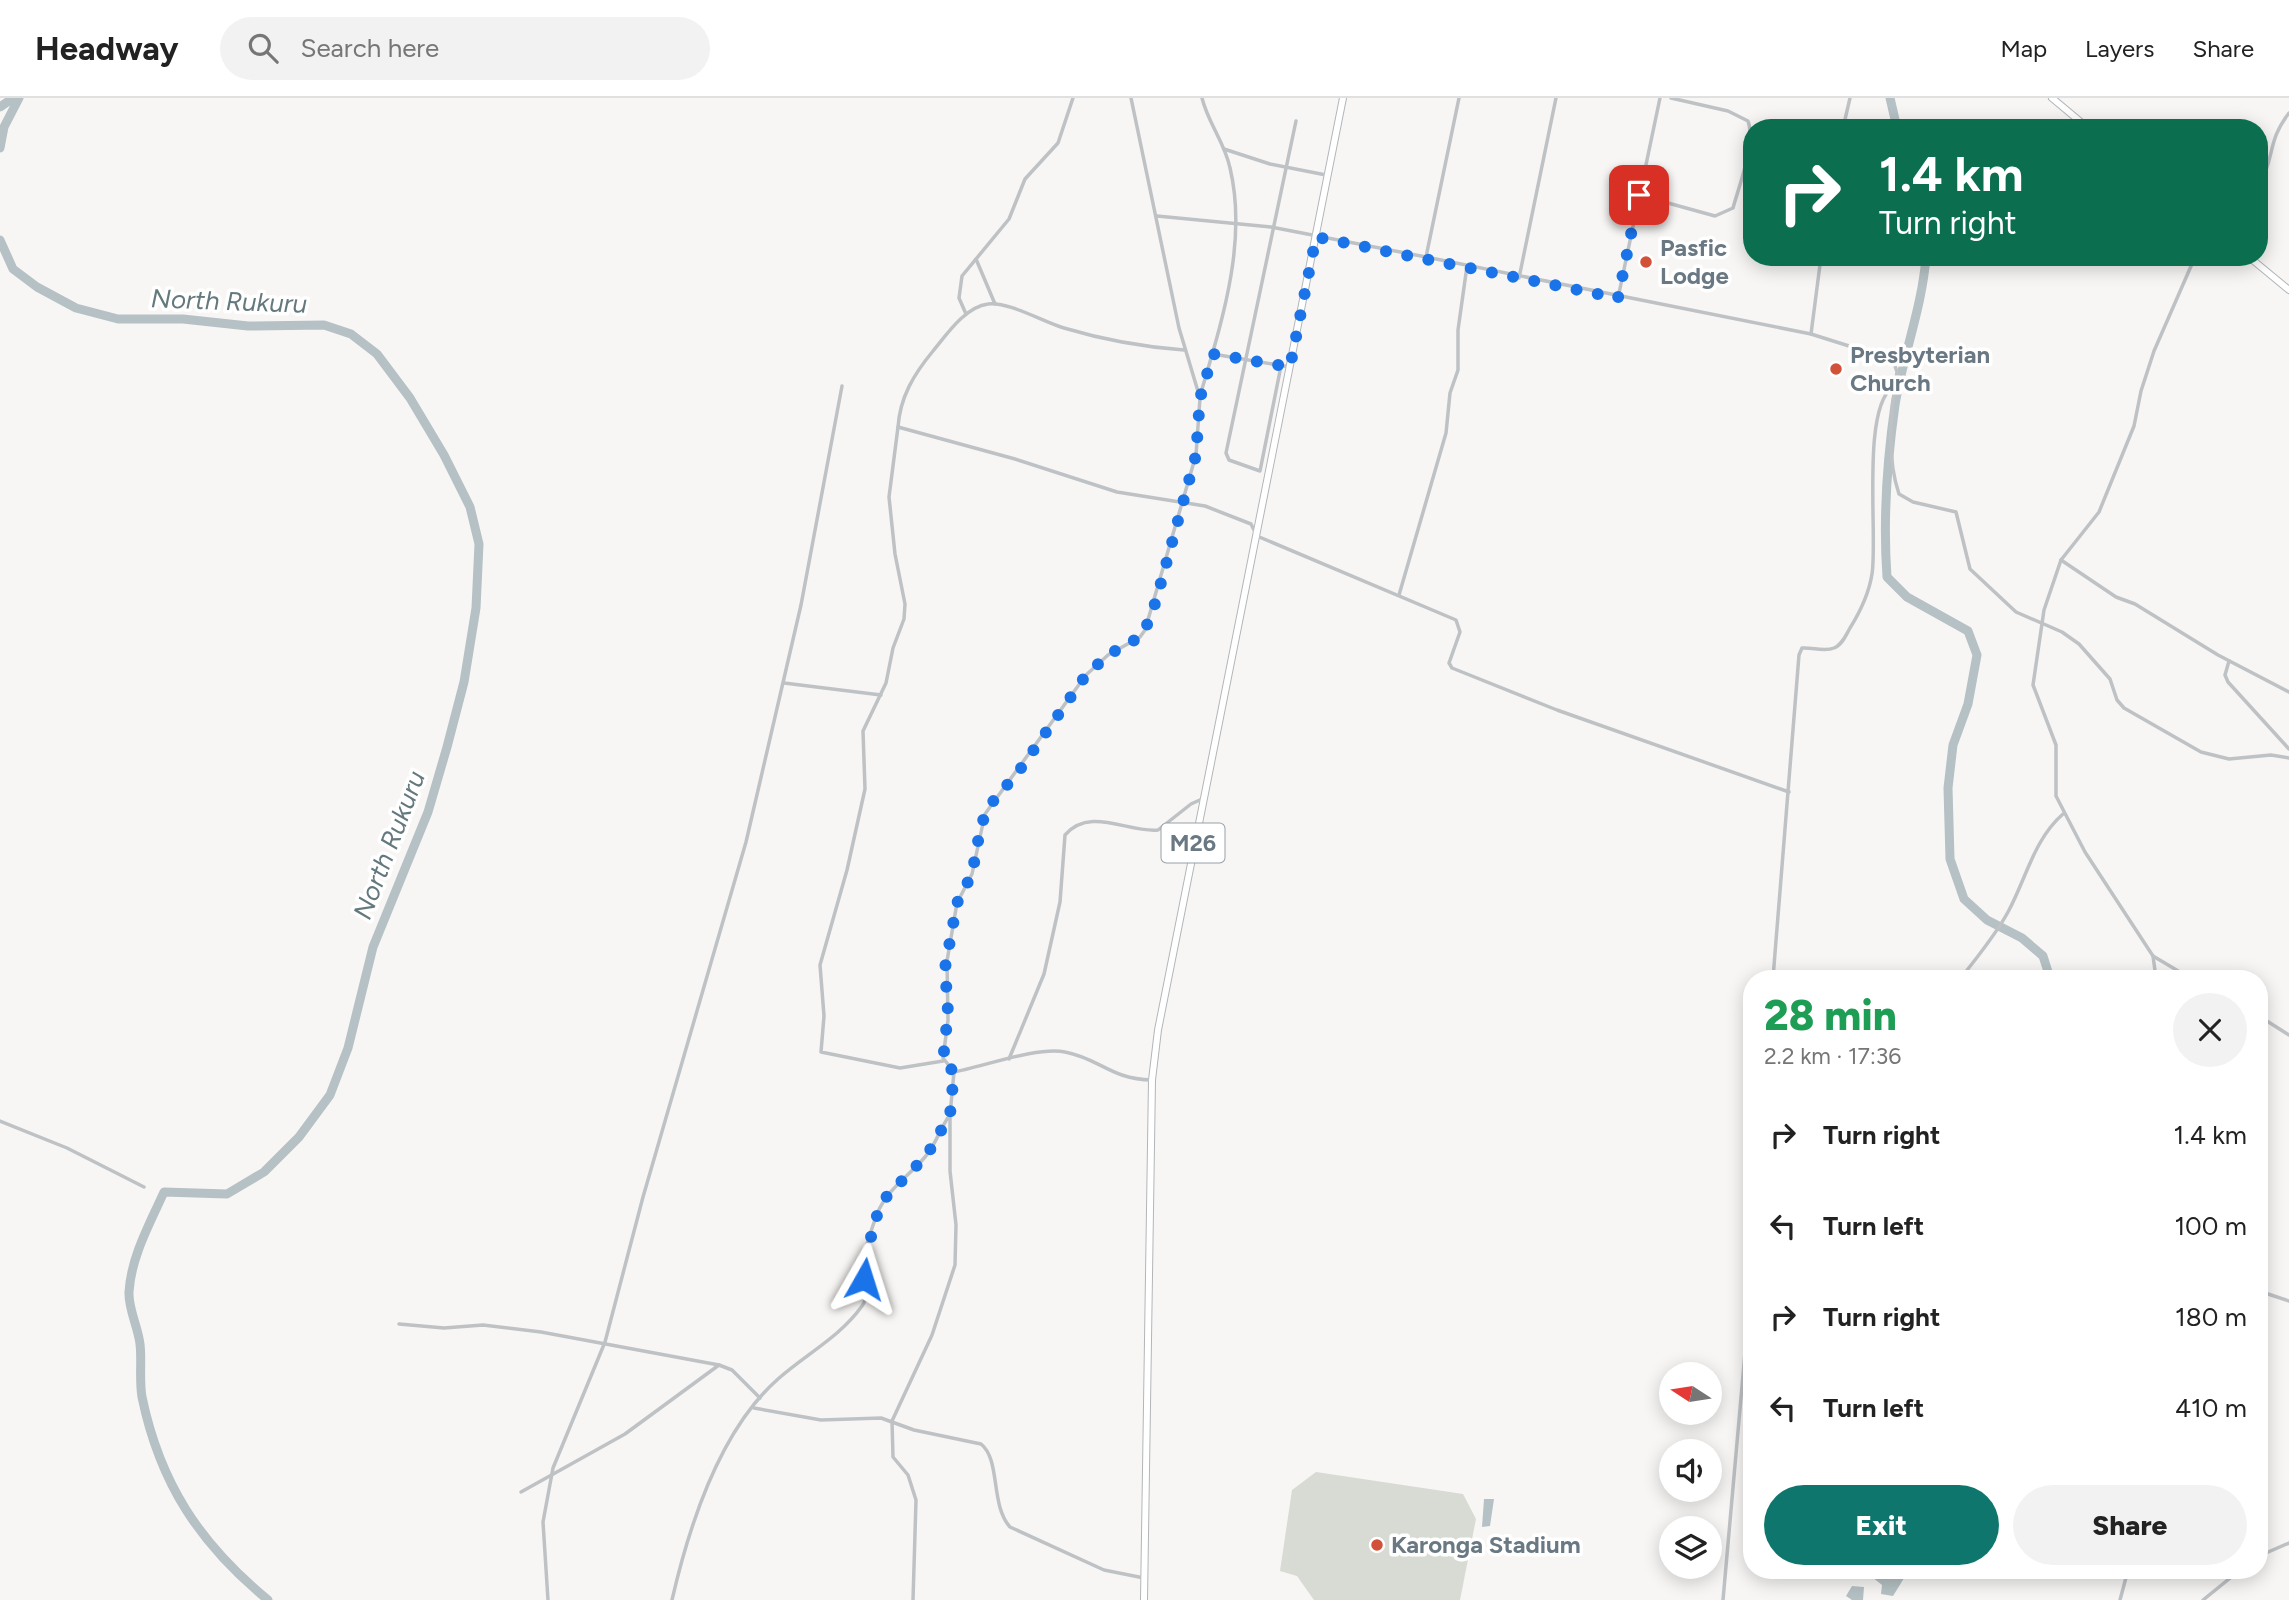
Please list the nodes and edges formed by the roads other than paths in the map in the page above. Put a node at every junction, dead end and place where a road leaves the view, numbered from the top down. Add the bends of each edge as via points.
1 (1073, 98) edge
2 (1131, 98) edge
3 (1202, 98) edge
4 (1343, 98) edge
5 (1459, 98) edge
6 (1556, 98) edge
7 (1660, 98) edge
8 (1671, 98) edge
9 (1850, 98) edge
10 (2052, 98) edge
11 (2289, 113) edge
12 (1744, 119) edge
13 (1845, 119) edge
14 (2077, 119) edge
15 (1296, 121) dead end
16 (1224, 149) junction
17 (1284, 165) junction
18 (2268, 166) edge
19 (1327, 175) junction
20 (1743, 175) edge
21 (1639, 195) junction
22 (1157, 216) junction
23 (1238, 223) junction
24 (1271, 228) junction
25 (1316, 237) junction
26 (1426, 257) junction
27 (976, 259) junction
28 (1467, 266) junction
29 (1820, 266) edge
30 (2191, 266) edge
31 (2260, 266) edge
32 (1519, 278) junction
33 (2289, 290) edge
34 (1618, 298) junction
35 (995, 304) junction
36 (965, 314) junction
37 (1811, 334) junction
38 (1184, 350) junction
39 (1213, 354) junction
40 (1246, 360) junction
41 (1281, 366) junction
42 (1290, 367) junction
43 (842, 386) dead end
44 (1894, 387) junction
45 (1200, 398) junction
46 (898, 427) junction
47 (1181, 502) junction
48 (1257, 536) junction
49 (2061, 560) junction
50 (1399, 595) junction
51 (2042, 624) junction
52 (2230, 660) junction
53 (784, 683) junction
54 (2289, 692) edge
55 (881, 695) junction
56 (2289, 749) edge
57 (2289, 758) edge
58 (1789, 792) junction
59 (1202, 799) junction
60 (2063, 814) junction
61 (2153, 956) junction
62 (1774, 970) edge
63 (1967, 970) edge
64 (2155, 970) edge
65 (2177, 970) edge
66 (2268, 1022) edge
67 (2289, 1035) edge
68 (1009, 1059) junction
69 (943, 1061) junction
70 (954, 1072) junction
71 (1152, 1080) junction
72 (950, 1115) junction
73 (0, 1121) edge
74 (144, 1187) dead end
75 (2268, 1294) edge
76 (2289, 1301) edge
77 (399, 1324) dead end
78 (605, 1342) junction
79 (719, 1365) junction
80 (1743, 1375) edge
81 (760, 1398) junction
82 (754, 1408) junction
83 (892, 1421) junction
84 (552, 1475) junction
85 (521, 1492) dead end
86 (2289, 1543) edge
87 (2268, 1552) edge
88 (1144, 1578) junction
89 (2125, 1579) edge
90 (2229, 1579) edge
91 (548, 1600) edge
92 (672, 1600) edge
93 (913, 1600) edge
94 (1144, 1600) edge
95 (1723, 1600) edge
96 (2120, 1600) edge
97 (2203, 1600) edge

1 - 27 street via 1059,143 1025,179 1009,219
2 - 22 street
3 - 16 street
4 - 19 main road, M26
5 - 26 street
6 - 32 street
7 - 21 street
8 - 12 street
9 - 13 street
10 - 14 main road
11 - 18 street via 2273,135
15 - 17 street
16 - 17 street
16 - 23 street
17 - 19 street
17 - 24 street
19 - 25 main road, M26
20 - 21 street via 1732,208 1715,216
21 - 34 street
22 - 23 street
22 - 38 street
23 - 24 street
23 - 39 street
24 - 25 street
24 - 40 street
25 - 26 street
25 - 42 main road, M26
26 - 28 street
27 - 35 street
27 - 36 street via 964,272 960,286 960,306
28 - 32 street
28 - 50 street via 1458,370 1450,393 1446,433
29 - 37 street
30 - 49 street via 2154,351 2134,426 2099,512
31 - 33 main road
32 - 34 street
34 - 37 street
35 - 36 street
35 - 38 street via 1127,345
36 - 46 street via 909,385
37 - 44 street via 1892,361
38 - 45 street
39 - 40 street
39 - 45 street
40 - 41 street
40 - 41 street via 1226,453 1229,460 1250,470 1260,471
41 - 42 street
42 - 48 main road, M26
43 - 53 street
44 - 51 street via 1893,464 1899,495 1953,509 1970,569 2011,609
44 - 58 street via 1883,401 1874,445 1871,577 1859,614 1838,646 1801,650
45 - 47 street via 1198,444
46 - 47 street via 1117,492
46 - 55 street via 889,497 904,620
47 - 48 street via 1251,524
47 - 69 street via 1145,630 1086,675 985,814 972,874 957,903 945,968 948,1012
48 - 50 street
48 - 59 main road, M26
49 - 51 street
49 - 52 street via 2116,597
50 - 58 street via 1460,624 1449,663 1452,668
51 - 57 street via 2067,635 2085,650 2110,679 2124,708 2189,746 2230,759
51 - 60 street via 2032,685 2056,745 2056,796
52 - 54 street
52 - 56 street via 2225,675 2228,682
53 - 55 street
53 - 78 street via 746,842
55 - 69 street via 863,731 865,789 821,965 821,1052 900,1068
58 - 62 street
59 - 68 street via 1158,830 1100,822 1070,829 1065,835 1060,902 1044,974
59 - 71 main road, M26
60 - 61 street
60 - 63 street via 2034,854 2004,920
61 - 64 street
61 - 65 street
66 - 67 street
68 - 70 street
68 - 71 street via 1061,1051 1122,1077
69 - 70 street
70 - 72 street
71 - 88 main road, M26
72 - 81 street via 927,1155 887,1196 878,1212 864,1262 864,1303 829,1340
72 - 83 street via 955,1265 932,1335
73 - 74 street via 57,1143
75 - 76 street
77 - 78 street via 483,1325
78 - 79 street
78 - 84 street
79 - 81 street via 732,1370
79 - 84 street via 625,1434
80 - 95 street
81 - 82 street
82 - 83 street via 821,1420 869,1417
82 - 92 street via 734,1430 718,1461 683,1553
83 - 88 street via 985,1447 1000,1514 1019,1534 1104,1570
83 - 93 street via 893,1457 908,1475 916,1500
84 - 85 street
84 - 91 street via 543,1522
86 - 87 street
88 - 94 main road, M26
89 - 96 street
90 - 97 street

